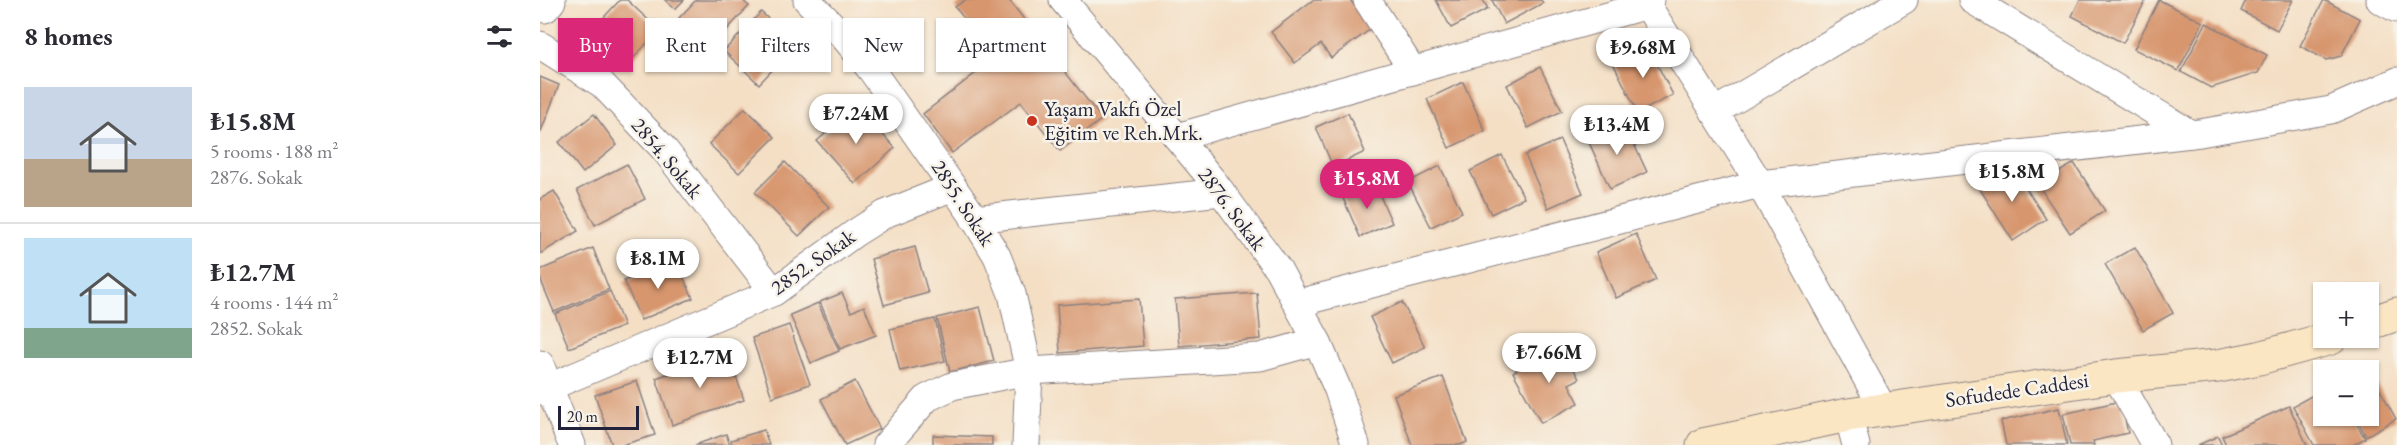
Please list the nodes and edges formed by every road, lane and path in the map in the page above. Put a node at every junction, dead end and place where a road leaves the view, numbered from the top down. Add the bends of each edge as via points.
1 (807, 0) edge
2 (1063, 0) edge
3 (1367, 0) edge
4 (1904, 0) edge
5 (1972, 0) edge
6 (2380, 0) edge
7 (1647, 2) edge
8 (2397, 9) edge
9 (540, 45) edge
10 (1413, 71) junction
11 (2397, 81) edge
12 (1714, 112) junction
13 (2191, 134) junction
14 (1177, 137) junction
15 (1760, 184) junction
16 (953, 187) junction
17 (1221, 192) junction
18 (974, 219) junction
19 (774, 292) junction
20 (1298, 303) junction
21 (2397, 314) edge
22 (2379, 320) edge
23 (1317, 340) junction
24 (2313, 343) edge
25 (1029, 371) junction
26 (2116, 376) junction
27 (544, 381) edge
28 (1884, 410) junction
29 (1852, 430) edge
30 (2145, 441) edge
31 (572, 445) edge
32 (886, 445) edge
33 (1026, 445) edge
34 (1356, 445) edge
35 (1703, 445) edge

1 - 16 street, 2855. Sokak via 872,71
2 - 14 street, 2876. Sokak
3 - 10 street
4 - 12 street
5 - 13 street
6 - 8 street
7 - 10 street
7 - 12 street
9 - 19 street, 2854. Sokak via 602,84 664,149
10 - 14 street
11 - 13 street via 2331,110
12 - 15 street
13 - 15 street
14 - 17 street, 2876. Sokak
15 - 20 street
15 - 28 street
16 - 18 street, 2855. Sokak
16 - 19 street, 2852. Sokak via 885,214
17 - 18 street
17 - 20 street, 2876. Sokak
18 - 25 street, 2855. Sokak via 997,256 1012,294
19 - 27 street, 2852. Sokak
20 - 23 street, 2876. Sokak
21 - 22 main road
23 - 25 street via 1260,357
23 - 34 street, 2876. Sokak
24 - 26 main road, Sofudede Caddesi via 2218,366
25 - 32 street via 952,386 927,398
25 - 33 street, 2855. Sokak
26 - 28 main road, Sofudede Caddesi
26 - 30 street
27 - 31 street
28 - 29 main road, Sofudede Caddesi
29 - 35 main road, Sofudede Caddesi

